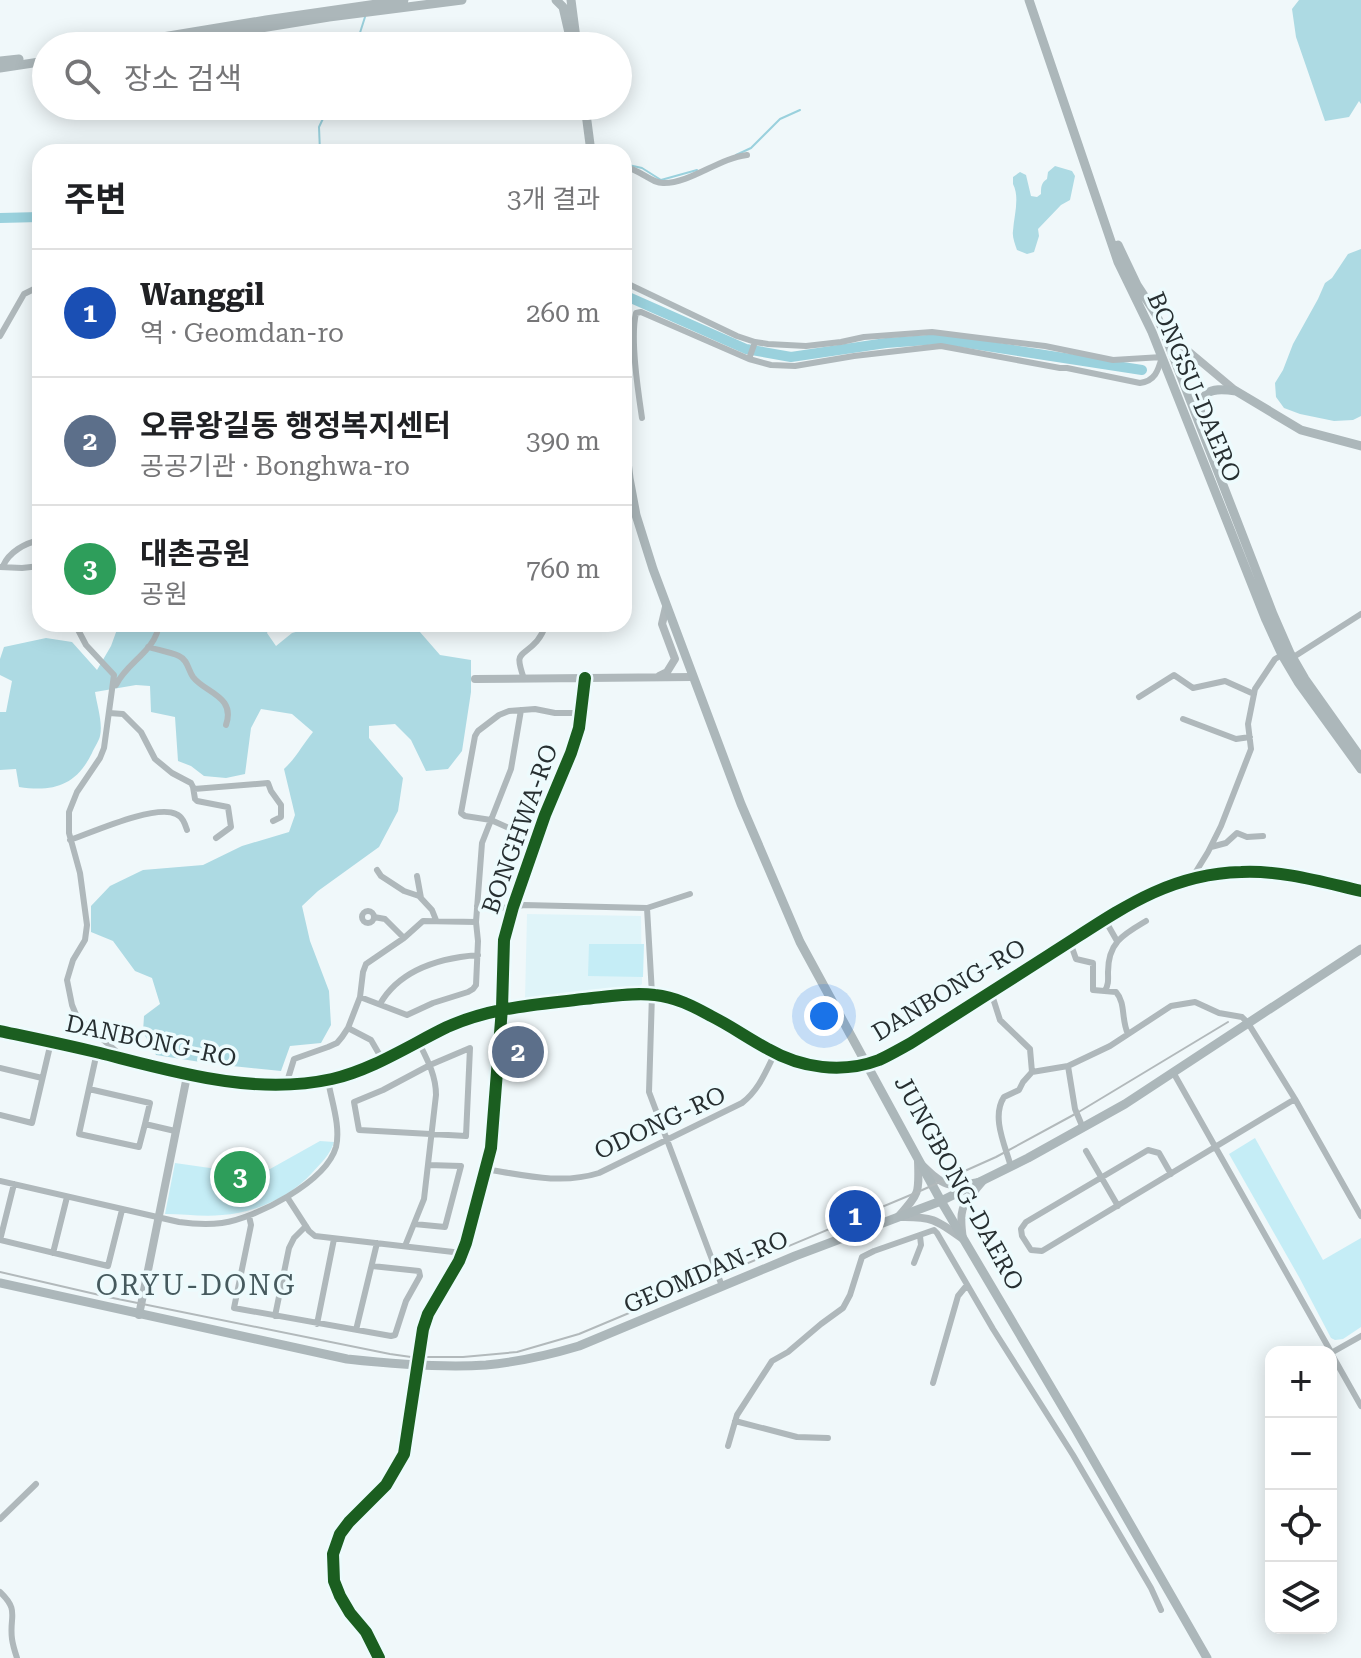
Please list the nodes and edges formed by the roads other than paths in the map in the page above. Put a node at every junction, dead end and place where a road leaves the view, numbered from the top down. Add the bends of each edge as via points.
1 (404, 0) edge
2 (462, 0) edge
3 (556, 0) edge
4 (571, 0) edge
5 (1029, 0) edge
6 (384, 6) junction
7 (342, 12) junction
8 (204, 32) edge
9 (228, 32) edge
10 (570, 32) edge
11 (573, 32) edge
12 (32, 57) edge
13 (0, 61) edge
14 (32, 63) edge
15 (0, 68) edge
16 (587, 120) edge
17 (590, 144) edge
18 (747, 155) dead end
19 (632, 169) edge
20 (1105, 220) junction
21 (632, 286) edge
22 (32, 290) edge
23 (1135, 297) junction
24 (1161, 328) junction
25 (0, 336) edge
26 (755, 343) junction
27 (1162, 357) junction
28 (749, 359) junction
29 (1173, 372) junction
30 (1236, 391) junction
31 (642, 418) dead end
32 (1200, 429) junction
33 (1361, 446) edge
34 (632, 494) edge
35 (32, 542) edge
36 (1, 566) edge
37 (32, 567) edge
38 (666, 607) junction
39 (1361, 614) edge
40 (79, 632) edge
41 (157, 632) edge
42 (542, 632) edge
43 (148, 647) junction
44 (1290, 658) junction
45 (658, 677) junction
46 (692, 677) junction
47 (585, 678) junction
48 (475, 679) dead end
49 (524, 679) junction
50 (112, 692) junction
51 (1254, 694) junction
52 (1139, 697) dead end
53 (521, 710) junction
54 (109, 713) junction
55 (581, 713) junction
56 (1183, 719) dead end
57 (226, 725) dead end
58 (1250, 737) junction
59 (1361, 747) edge
60 (1361, 758) edge
61 (1361, 769) edge
62 (1361, 777) edge
63 (194, 789) junction
64 (491, 820) junction
65 (273, 821) dead end
66 (187, 830) dead end
67 (1263, 836) dead end
68 (216, 838) dead end
69 (70, 840) junction
70 (536, 840) junction
71 (1211, 847) junction
72 (377, 870) dead end
73 (417, 876) dead end
74 (1192, 878) junction
75 (1361, 891) edge
76 (690, 894) dead end
77 (421, 898) junction
78 (477, 906) junction
79 (513, 907) junction
80 (647, 908) junction
81 (374, 917) dead end
82 (436, 920) junction
83 (1105, 920) junction
84 (1146, 921) dead end
85 (476, 922) junction
86 (404, 938) junction
87 (1117, 941) junction
88 (1070, 942) junction
89 (1361, 949) edge
90 (478, 955) junction
91 (1105, 991) junction
92 (991, 992) junction
93 (652, 994) junction
94 (360, 997) junction
95 (380, 1004) junction
96 (502, 1008) junction
97 (1248, 1023) junction
98 (348, 1028) junction
99 (0, 1031) edge
100 (1128, 1034) junction
101 (418, 1041) junction
102 (51, 1042) junction
103 (97, 1052) junction
104 (775, 1053) junction
105 (382, 1059) junction
106 (126, 1060) junction
107 (430, 1065) junction
108 (1068, 1066) junction
109 (0, 1068) edge
110 (1032, 1072) junction
111 (1173, 1072) junction
112 (187, 1076) junction
113 (42, 1078) junction
114 (328, 1080) junction
115 (286, 1085) junction
116 (89, 1089) junction
117 (1295, 1099) junction
118 (0, 1115) edge
119 (145, 1124) junction
120 (1083, 1128) junction
121 (175, 1131) junction
122 (432, 1134) junction
123 (666, 1139) junction
124 (1214, 1148) junction
125 (1086, 1151) dead end
126 (918, 1161) junction
127 (428, 1165) junction
128 (1011, 1167) junction
129 (485, 1169) junction
130 (1171, 1174) junction
131 (1101, 1178) junction
132 (0, 1181) edge
133 (983, 1181) junction
134 (14, 1184) junction
135 (67, 1197) junction
136 (287, 1197) junction
137 (941, 1201) junction
138 (1118, 1206) junction
139 (122, 1210) junction
140 (249, 1216) junction
141 (1361, 1216) edge
142 (898, 1217) junction
143 (158, 1218) junction
144 (414, 1224) junction
145 (306, 1226) junction
146 (920, 1236) junction
147 (334, 1239) junction
148 (963, 1239) junction
149 (0, 1240) edge
150 (377, 1243) junction
151 (405, 1246) junction
152 (53, 1253) junction
153 (462, 1253) junction
154 (914, 1263) dead end
155 (372, 1266) junction
156 (0, 1283) edge
157 (967, 1285) junction
158 (722, 1286) junction
159 (139, 1315) junction
160 (275, 1316) junction
161 (317, 1324) junction
162 (356, 1330) junction
163 (1361, 1336) edge
164 (1327, 1346) edge
165 (1337, 1350) edge
166 (1337, 1364) edge
167 (418, 1365) junction
168 (933, 1383) dead end
169 (1361, 1406) edge
170 (735, 1421) junction
171 (828, 1438) dead end
172 (728, 1446) dead end
173 (36, 1484) dead end
174 (0, 1519) edge
175 (0, 1592) edge
176 (1161, 1610) dead end
177 (17, 1658) edge
178 (379, 1658) edge
179 (1207, 1658) edge

1 - 6 main road
2 - 6 main road
3 - 10 main road
4 - 11 main road
5 - 20 main road, BONGSU-DAERO
6 - 7 main road
7 - 8 main road
7 - 9 main road
12 - 13 main road
14 - 15 main road
16 - 17 main road
18 - 19 street via 665,183
20 - 23 main road, BONGSU-DAERO
20 - 24 main road
21 - 26 street
22 - 25 street via 24,294
23 - 24 main road
23 - 27 main road, BONGSU-DAERO
24 - 29 main road, BONGSU-DAERO
24 - 30 street
26 - 27 street via 806,346 932,332 1113,360
26 - 28 street
27 - 28 street via 1151,380 1140,383 941,346 795,366
27 - 29 main road, BONGSU-DAERO
28 - 31 street via 636,313
29 - 32 main road, BONGSU-DAERO
29 - 44 main road, BONGSU-DAERO
30 - 32 main road via 1208,392 1200,407
30 - 33 main road via 1301,430
32 - 44 main road, BONGSU-DAERO
34 - 38 main road, JUNGBONG-DAERO
35 - 36 street
36 - 37 street
38 - 45 street via 662,624 675,659
38 - 46 main road, JUNGBONG-DAERO
39 - 44 street
40 - 50 street via 112,671
41 - 43 street
42 - 49 street via 519,657
43 - 50 street
43 - 57 street via 184,659 202,688 223,702
44 - 51 street via 1275,659
44 - 59 main road
44 - 60 main road, BONGSU-DAERO
44 - 61 main road, BONGSU-DAERO via 1298,682
44 - 62 main road via 1295,684
45 - 46 street
45 - 47 street
46 - 126 main road, JUNGBONG-DAERO via 800,942
47 - 49 street
47 - 55 street, BONGHWA-RO
48 - 49 street
50 - 54 street
51 - 52 street via 1225,681 1193,688 1174,675
51 - 58 street
53 - 55 street
53 - 64 street via 511,769
53 - 64 street via 501,713 476,734 461,811
54 - 63 street via 123,714 141,732 155,759
54 - 69 street via 100,758 71,804
55 - 70 street, BONGHWA-RO
56 - 58 street via 1236,739
58 - 71 street via 1251,749
63 - 65 street via 268,783 281,805 281,817
63 - 68 street via 197,801 228,807 231,827
64 - 70 street
64 - 78 street via 482,843
66 - 69 street via 177,814 165,812
67 - 71 street via 1237,833
69 - 106 street via 87,925 68,973 72,1005 77,1017
70 - 79 street, BONGHWA-RO
71 - 74 street
72 - 77 street
73 - 77 street
74 - 75 street, DANBONG-RO via 1261,872
74 - 83 street, DANBONG-RO via 1162,888
76 - 80 street, BONGHWA-RO
77 - 82 street
78 - 79 street
78 - 85 street
79 - 80 street, BONGHWA-RO
79 - 96 street, BONGHWA-RO via 504,940
80 - 93 street
81 - 86 street via 385,919
82 - 85 street
82 - 86 street via 423,921
83 - 87 street
83 - 88 street, DANBONG-RO
84 - 87 street
85 - 90 street
86 - 94 street via 366,964
87 - 91 street
88 - 91 street via 1076,959 1093,963 1093,990
88 - 92 street, DANBONG-RO
89 - 97 main road, GEOMDAN-RO
90 - 95 street via 428,964 403,978
90 - 95 street via 476,985 468,992 409,1015
91 - 100 street via 1120,996
92 - 104 street, DANBONG-RO, bridge via 870,1062 809,1066
92 - 110 street via 1000,1020 1030,1049
93 - 96 street, DANBONG-RO
93 - 104 street, DANBONG-RO via 695,1007
93 - 123 street via 649,1092
94 - 95 street
94 - 98 street
96 - 101 street, DANBONG-RO
96 - 129 street, BONGHWA-RO
97 - 100 street via 1189,1002 1167,1007
97 - 111 main road, GEOMDAN-RO
97 - 117 street
98 - 105 street via 371,1040
98 - 115 street via 337,1043 294,1059
99 - 102 street, DANBONG-RO
100 - 108 street
101 - 105 street, DANBONG-RO
101 - 107 street
102 - 103 street, DANBONG-RO
102 - 113 street
103 - 106 street, DANBONG-RO
103 - 116 street
104 - 123 street, ODONG-RO via 750,1097
105 - 114 street, DANBONG-RO
106 - 112 street, DANBONG-RO
107 - 122 street via 436,1082
107 - 122 street via 470,1048 466,1136
107 - 122 street via 354,1102 359,1130
108 - 110 street
108 - 120 street
109 - 113 street
110 - 128 street via 998,1109
111 - 120 main road, GEOMDAN-RO
111 - 124 street
112 - 115 street, DANBONG-RO
112 - 121 street
113 - 118 street via 32,1123
114 - 115 street, DANBONG-RO
114 - 136 street via 335,1150 312,1179
116 - 119 street via 150,1103
116 - 119 street via 79,1134 139,1147
117 - 124 street
117 - 141 street
119 - 121 street
120 - 128 main road, GEOMDAN-RO
121 - 143 street
122 - 127 street
123 - 129 street, ODONG-RO via 584,1177 555,1179
123 - 158 street
124 - 130 street
124 - 164 street
125 - 131 street
126 - 133 street via 951,1186
126 - 137 main road, JUNGBONG-DAERO
126 - 142 street via 917,1194
127 - 144 street
127 - 144 street via 461,1166 445,1227
128 - 133 main road, GEOMDAN-RO
129 - 153 street, BONGHWA-RO
130 - 131 street via 1152,1150
130 - 138 street
131 - 138 street
131 - 138 street via 1022,1225 1026,1243 1031,1250 1042,1251
132 - 134 street
133 - 137 main road, GEOMDAN-RO
133 - 148 street via 961,1208
134 - 135 street
134 - 149 street
135 - 139 street
135 - 152 street
136 - 140 street
136 - 145 street
137 - 142 main road, GEOMDAN-RO
137 - 148 main road, JUNGBONG-DAERO
139 - 143 street
139 - 152 street via 108,1266
140 - 143 street via 201,1224
140 - 160 street via 234,1308
142 - 148 street via 932,1219
142 - 158 main road, GEOMDAN-RO
143 - 159 street
144 - 151 street
145 - 147 street via 315,1236
145 - 160 street via 289,1248
146 - 154 street
146 - 157 street via 930,1230 937,1233
146 - 170 street via 862,1257 843,1308 772,1361
147 - 150 street
147 - 161 street
148 - 179 main road, JUNGBONG-DAERO
149 - 152 street
150 - 151 street
150 - 155 street
151 - 153 street
153 - 167 street, BONGHWA-RO via 428,1314
155 - 162 street
155 - 162 street via 419,1271 420,1276 395,1335
156 - 159 main road, GEOMDAN-RO
157 - 168 street via 958,1296
157 - 176 street
158 - 167 main road, GEOMDAN-RO via 548,1355 488,1364
159 - 167 main road, GEOMDAN-RO via 347,1359
160 - 161 street
161 - 162 street
163 - 165 street
166 - 169 street
167 - 178 street via 404,1454 386,1485 340,1534 333,1554 340,1596
170 - 171 street via 797,1437
170 - 172 street
173 - 174 street
175 - 177 street via 14,1612 11,1636

